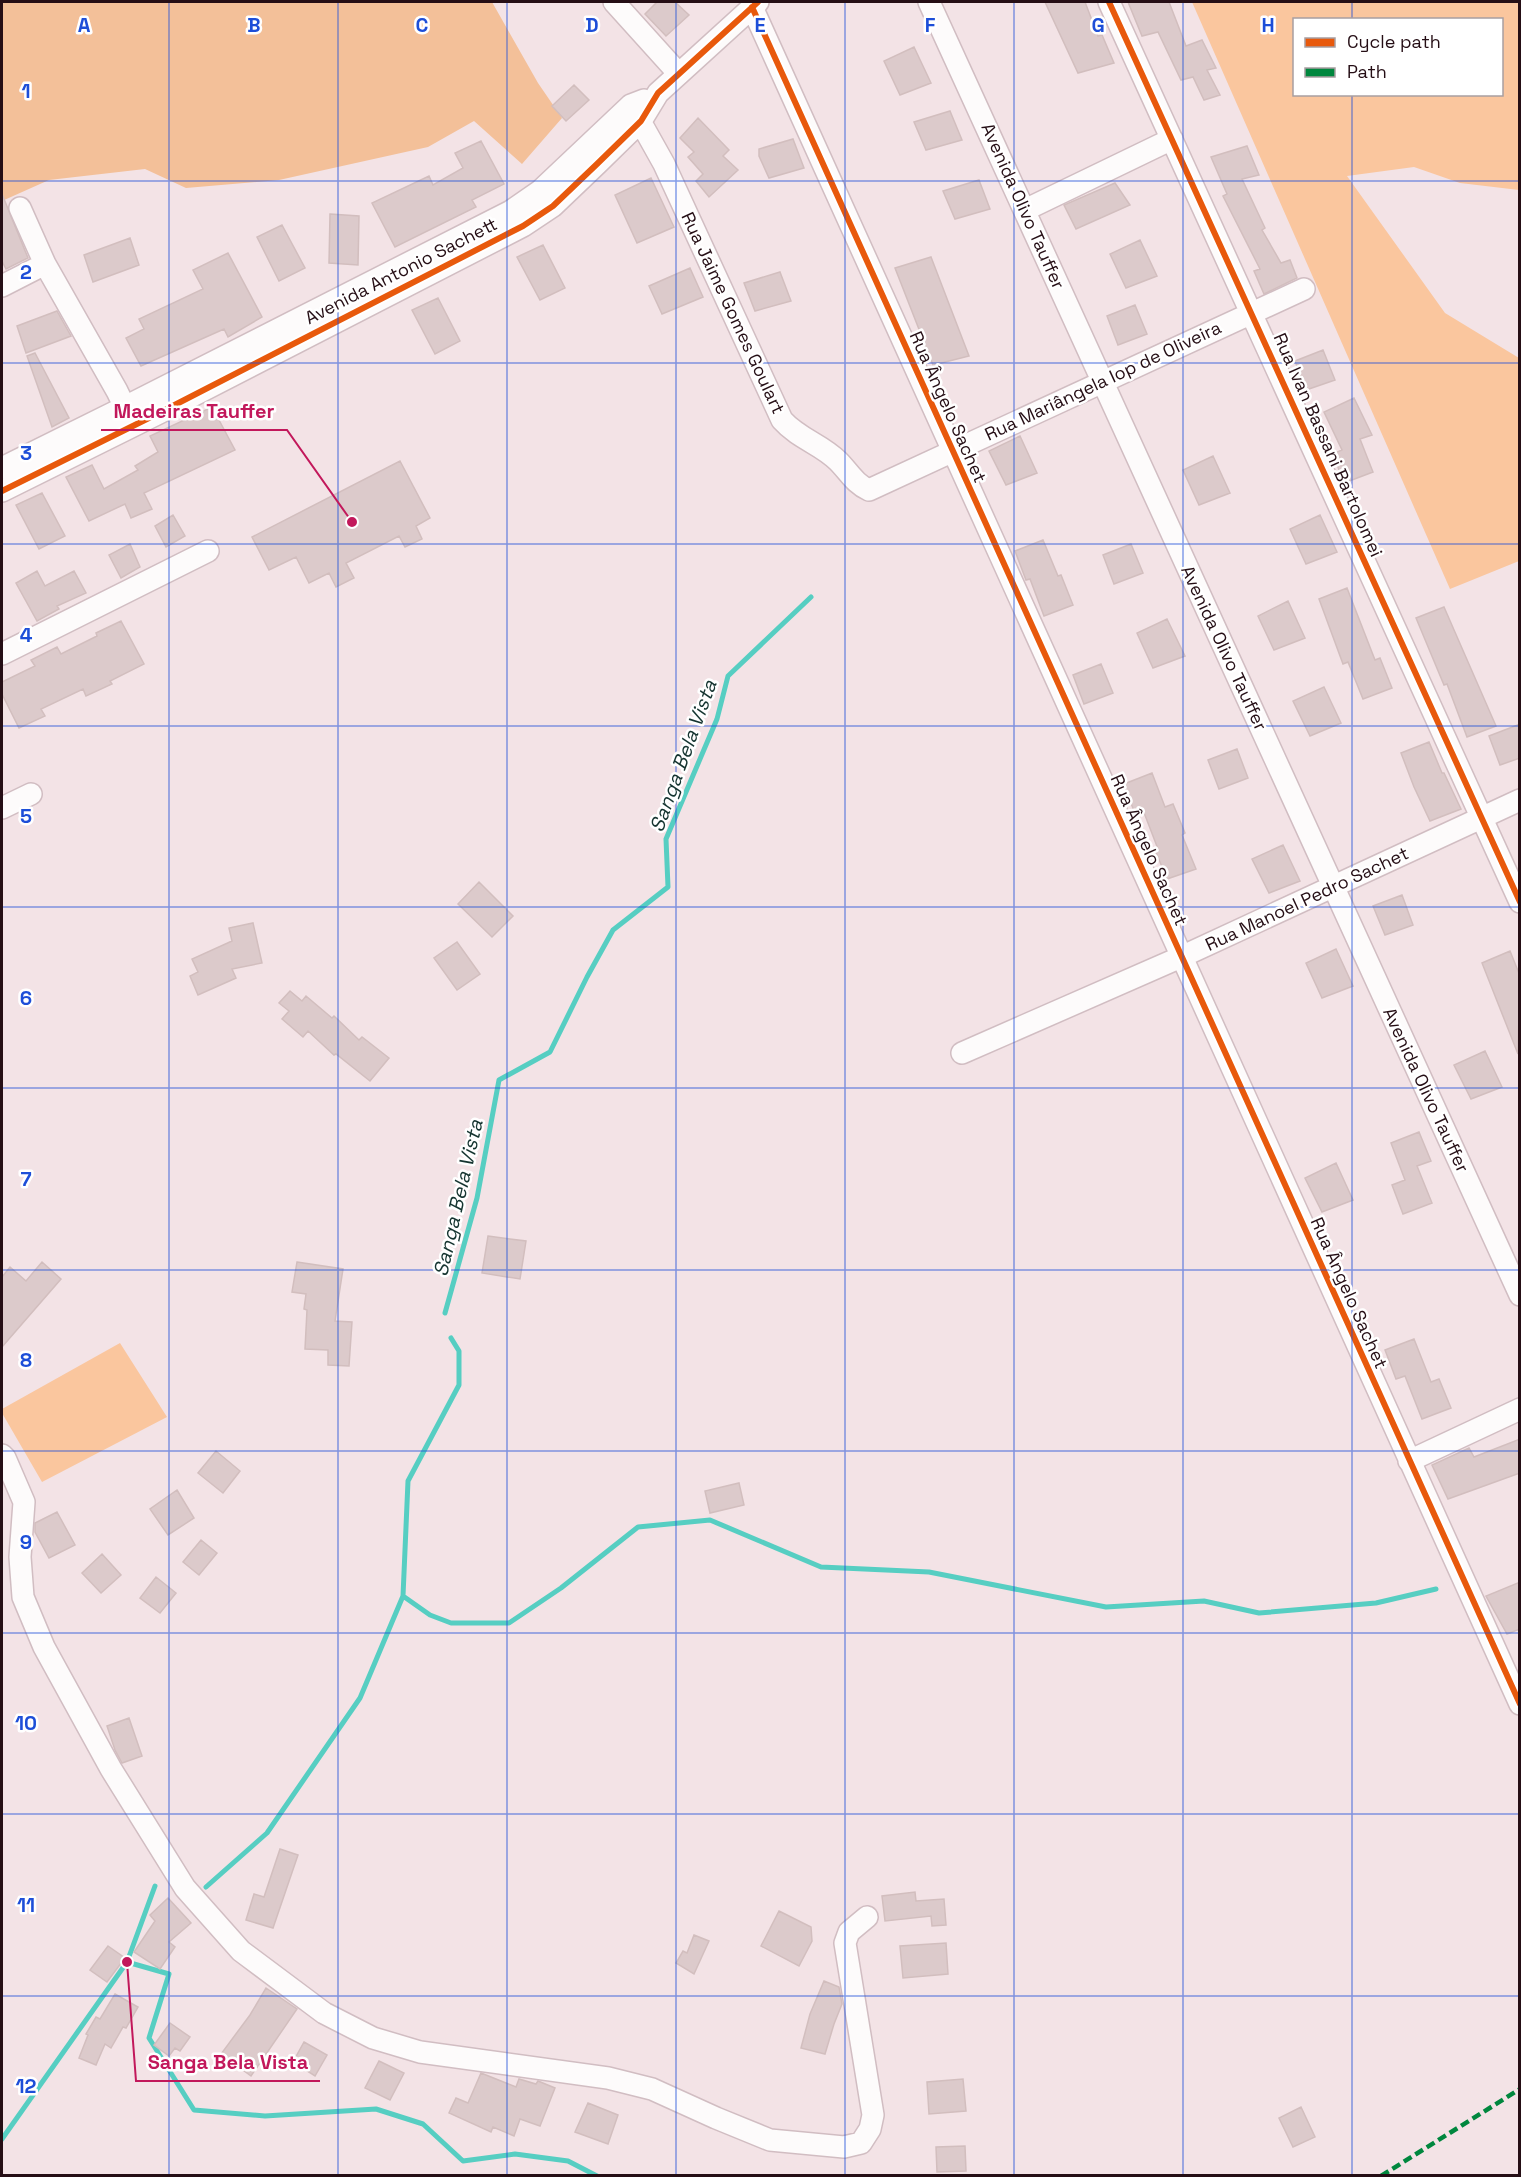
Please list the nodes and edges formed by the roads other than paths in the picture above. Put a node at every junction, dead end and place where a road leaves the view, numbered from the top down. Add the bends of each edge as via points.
1 (614, 2) edge
2 (929, 2) edge
3 (1109, 2) edge
4 (755, 4) edge
5 (679, 74) junction
6 (636, 113) junction
7 (1172, 139) junction
8 (20, 208) dead end
9 (1025, 210) junction
10 (45, 264) junction
11 (2, 286) edge
12 (1304, 289) dead end
13 (1251, 313) junction
14 (1102, 381) junction
15 (130, 416) junction
16 (79, 441) junction
17 (952, 451) junction
18 (2, 468) edge
19 (869, 490) joint
20 (2, 491) edge
21 (208, 551) dead end
22 (2, 654) edge
23 (31, 794) dead end
24 (1520, 800) edge
25 (2, 808) edge
26 (1481, 818) junction
27 (1332, 886) junction
28 (1520, 902) edge
29 (1181, 957) junction
30 (962, 1053) dead end
31 (1520, 1295) edge
32 (1520, 1409) edge
33 (2, 1455) edge
34 (1409, 1461) junction
35 (1520, 1704) edge
36 (867, 1917) dead end

1 - 5 street
2 - 9 street, Avenida Olivo Tauffer
3 - 7 street, Rua Ivan Bassani Bartolomei
4 - 5 street, Avenida Antonio Sachett
4 - 17 street, Rua Ângelo Sachet
5 - 6 street, Avenida Antonio Sachett
6 - 15 street, Avenida Antonio Sachett via 540,191 411,272
6 - 19 street, Rua Jaime Gomes Goulart via 664,164 782,420 793,432 830,454 859,486
7 - 9 street
7 - 13 street, Rua Ivan Bassani Bartolomei
8 - 10 street
9 - 14 street, Avenida Olivo Tauffer
10 - 11 street
10 - 15 street
12 - 13 street, Rua Mariângela Iop de Oliveira
13 - 14 street, Rua Mariângela Iop de Oliveira
13 - 26 street, Rua Ivan Bassani Bartolomei
14 - 17 street, Rua Mariângela Iop de Oliveira
14 - 27 street, Avenida Olivo Tauffer
15 - 16 street, Avenida Antonio Sachett
16 - 18 street, Avenida Antonio Sachett
16 - 20 street, Avenida Antonio Sachett
17 - 19 street, Rua Mariângela Iop de Oliveira
17 - 29 street, Rua Ângelo Sachet
21 - 22 street
23 - 25 street
24 - 26 street, Rua Manoel Pedro Sachet
26 - 27 street, Rua Manoel Pedro Sachet
26 - 28 street, Rua Ivan Bassani Bartolomei
27 - 29 street, Rua Manoel Pedro Sachet
27 - 31 street, Avenida Olivo Tauffer
29 - 30 street, Rua Manoel Pedro Sachet
29 - 34 street, Rua Ângelo Sachet
32 - 34 street
33 - 36 street via 24,1502 20,1557 23,1597 44,1647 111,1769 185,1888 241,1951 324,2013 373,2038 420,2052 608,2078 652,2089 770,2140 844,2147 861,2143 873,2115 845,1943 849,1932
34 - 35 street, Rua Ângelo Sachet

